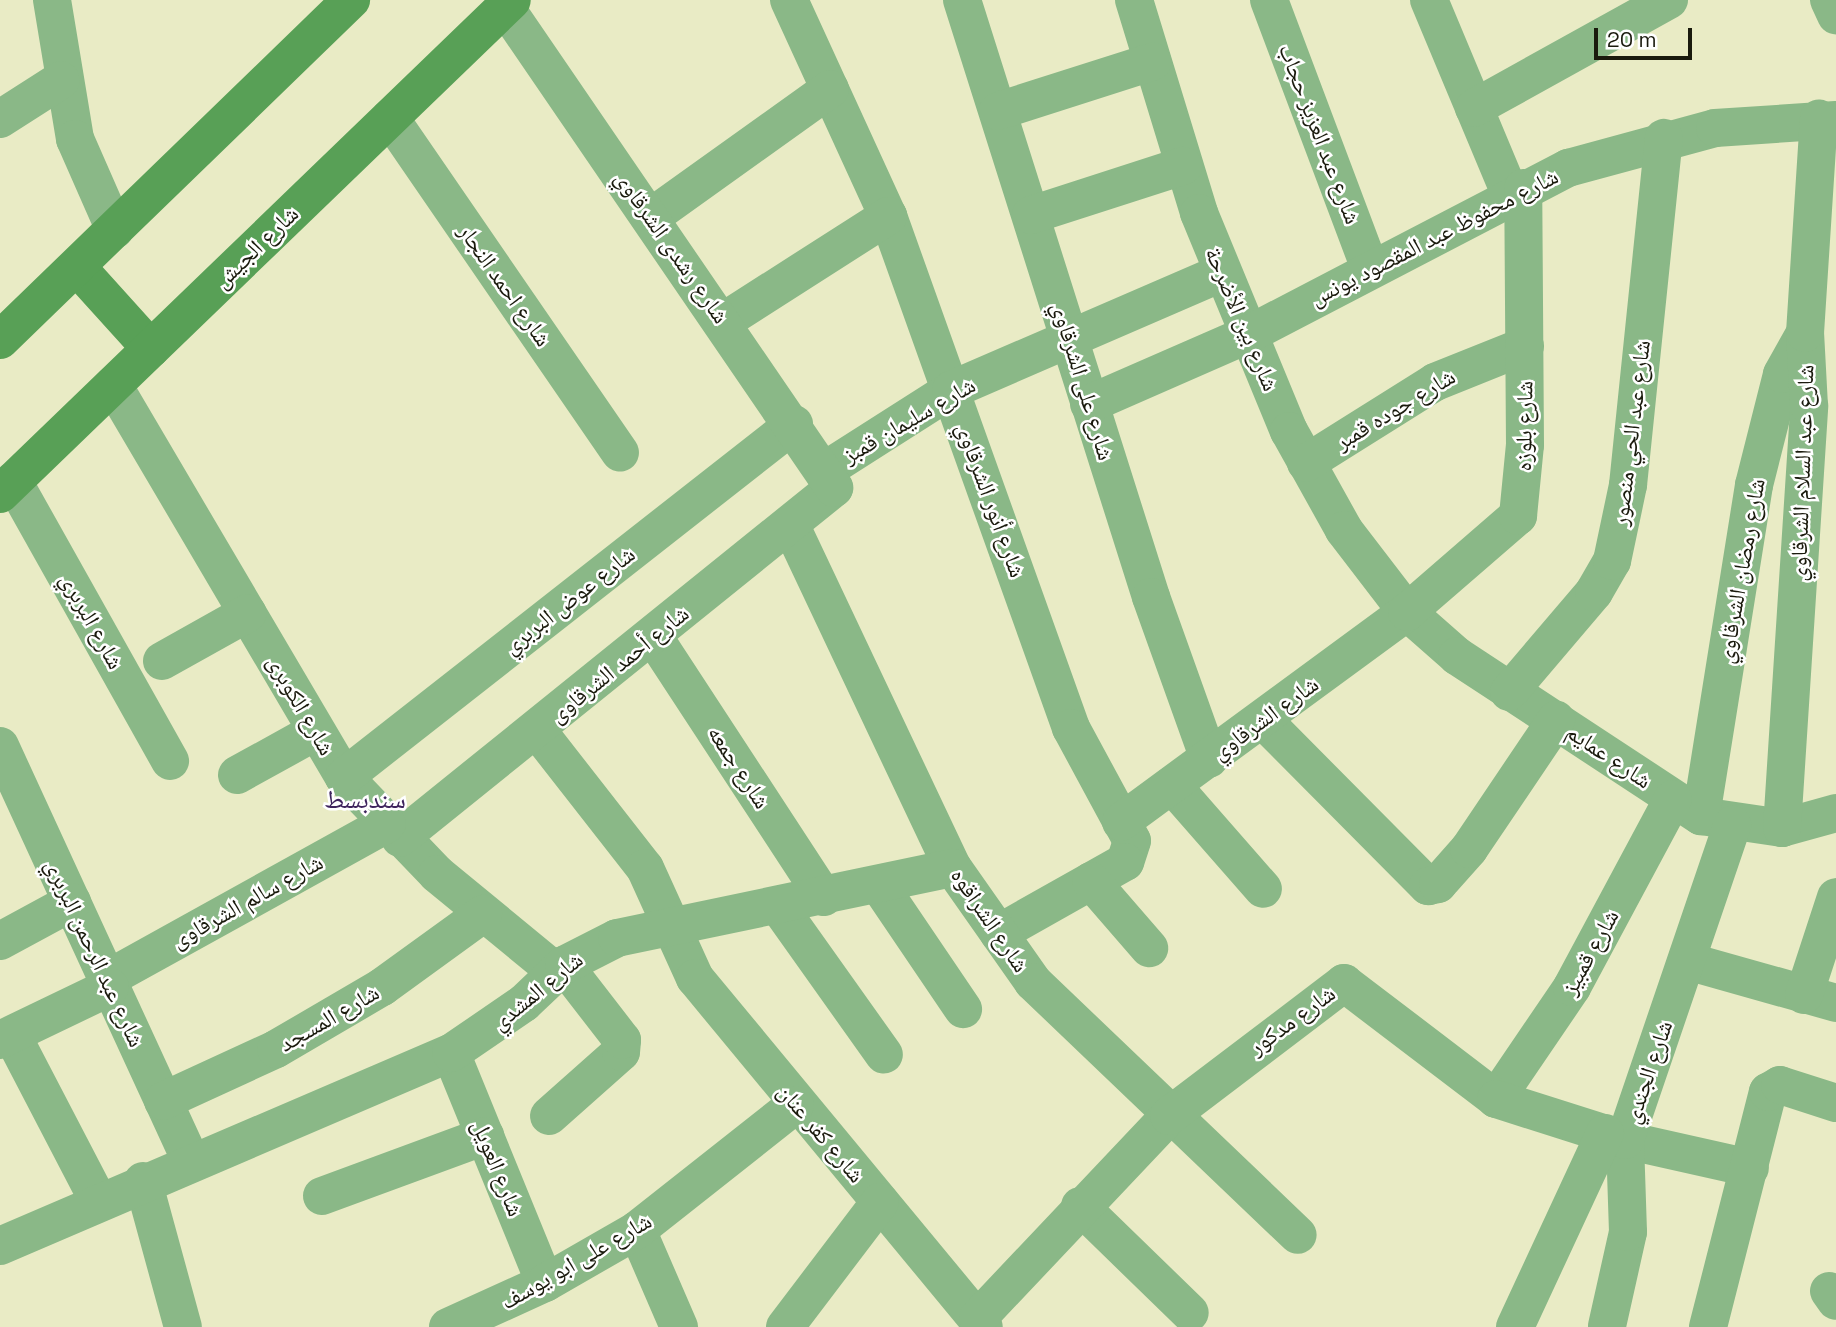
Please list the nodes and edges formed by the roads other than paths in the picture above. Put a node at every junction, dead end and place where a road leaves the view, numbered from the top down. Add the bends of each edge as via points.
1 (52, 0) edge
2 (351, 0) edge
3 (789, 0) edge
4 (962, 0) edge
5 (1134, 0) edge
6 (1269, 0) edge
7 (1429, 0) edge
8 (1669, 0) edge
9 (1829, 0) edge
10 (509, 4) edge
11 (1836, 15) edge
12 (1152, 62) junction
13 (61, 80) junction
14 (830, 89) junction
15 (1474, 108) junction
16 (998, 111) junction
17 (390, 118) junction
18 (0, 119) edge
19 (1828, 119) edge
20 (1664, 138) junction
21 (1183, 166) junction
22 (1516, 191) junction
23 (1031, 215) junction
24 (888, 216) junction
25 (651, 217) junction
26 (115, 230) junction
27 (77, 267) junction
28 (1370, 269) junction
29 (1222, 273) junction
30 (723, 321) junction
31 (1805, 333) junction
32 (1249, 334) junction
33 (1070, 339) junction
34 (0, 340) edge
35 (1525, 346) junction
36 (151, 349) junction
37 (113, 385) junction
38 (951, 390) junction
39 (1090, 404) junction
40 (794, 424) junction
41 (621, 453) dead end
42 (1306, 463) junction
43 (830, 478) junction
44 (7, 487) edge
45 (791, 526) junction
46 (1407, 612) junction
47 (248, 613) junction
48 (653, 636) junction
49 (162, 661) dead end
50 (1509, 692) junction
51 (1264, 720) junction
52 (1556, 720) junction
53 (537, 730) junction
54 (315, 732) junction
55 (0, 746) edge
56 (1209, 759) junction
57 (170, 761) dead end
58 (237, 775) dead end
59 (344, 777) junction
60 (1172, 785) junction
61 (1702, 813) junction
62 (1836, 813) edge
63 (1121, 822) junction
64 (1782, 828) junction
65 (393, 831) junction
66 (953, 867) junction
67 (1091, 881) junction
68 (879, 885) junction
69 (1263, 888) dead end
70 (824, 897) junction
71 (1836, 897) edge
72 (72, 902) junction
73 (779, 907) junction
74 (483, 914) junction
75 (675, 928) junction
76 (999, 933) junction
77 (0, 941) edge
78 (1149, 948) dead end
79 (1686, 961) junction
80 (560, 968) junction
81 (108, 983) junction
82 (1820, 999) edge
83 (963, 1009) dead end
84 (6, 1037) edge
85 (451, 1053) junction
86 (884, 1055) dead end
87 (1496, 1099) junction
88 (163, 1101) junction
89 (1836, 1103) edge
90 (795, 1105) junction
91 (549, 1115) dead end
92 (1169, 1116) junction
93 (485, 1136) junction
94 (1615, 1137) junction
95 (190, 1160) junction
96 (1750, 1168) junction
97 (143, 1181) junction
98 (322, 1196) dead end
99 (98, 1200) junction
100 (880, 1202) junction
101 (1080, 1206) junction
102 (637, 1230) junction
103 (1298, 1235) dead end
104 (0, 1245) edge
105 (545, 1283) junction
106 (1190, 1313) dead end
107 (981, 1323) edge
108 (1607, 1326) edge
109 (183, 1327) edge
110 (448, 1327) edge
111 (679, 1327) edge
112 (785, 1327) edge
113 (1515, 1327) edge
114 (1708, 1327) edge

1 - 13 street
2 - 26 main road
3 - 14 street, شارع أنور الشرقاوي
4 - 16 street, شارع على الشرقاوي
5 - 12 street, شارع بين الأضرحة
6 - 28 street, شارع عبد العزيز حجاب
7 - 15 street
8 - 15 street
9 - 11 street
10 - 17 main road, شارع الجيش
10 - 25 street, شارع رشدى الشرقاوي
12 - 16 street
12 - 21 street, شارع بين الأضرحة
13 - 18 street
13 - 26 street via 75,139
14 - 24 street, شارع أنور الشرقاوي
14 - 25 street
15 - 22 street
16 - 23 street, شارع على الشرقاوي
17 - 36 main road, شارع الجيش
17 - 41 street, شارع احمد النجار
19 - 20 street, شارع محفوظ عبد المقصود يونس
19 - 31 street, شارع عبد السلام الشرقاوي
20 - 22 street, شارع محفوظ عبد المقصود يونس
20 - 50 street, شارع عبد الحي منصور via 1628,485 1612,561
21 - 23 street
21 - 29 street, شارع بين الأضرحة
22 - 28 street, شارع محفوظ عبد المقصود يونس
22 - 35 street, شارع بلوزه
23 - 33 street, شارع على الشرقاوي
24 - 30 street
24 - 38 street, شارع أنور الشرقاوي
25 - 30 street, شارع رشدى الشرقاوي
26 - 27 main road
27 - 34 main road
27 - 36 main road
28 - 32 street, شارع محفوظ عبد المقصود يونس
29 - 32 street, شارع بين الأضرحة
29 - 33 street, شارع سليمان قمبز
30 - 40 street, شارع رشدى الشرقاوي
31 - 61 street, شارع رمضان الشرقاوي via 1782,374 1754,485
31 - 64 street, شارع عبد السلام الشرقاوي via 1809,406
32 - 39 street, شارع محفوظ عبد المقصود يونس
32 - 42 street, شارع بين الأضرحة
33 - 38 street, شارع سليمان قمبز
33 - 39 street, شارع على الشرقاوي
35 - 42 street, شارع جوده قمبر via 1435,382
35 - 46 street, شارع بلوزه via 1518,516
36 - 37 main road, شارع الجيش
37 - 44 main road, شارع الجيش
37 - 47 street, شارع الكوبرى
38 - 43 street, شارع سليمان قمبز
38 - 63 street, شارع أنور الشرقاوي via 1071,728
39 - 56 street, شارع على الشرقاوي
40 - 43 street, شارع رشدى الشرقاوي
40 - 59 street, شارع عوض البربري
42 - 46 street, شارع بين الأضرحة via 1343,530
43 - 45 street, شارع أحمد الشرقاوى
44 - 57 street, شارع البربري
45 - 48 street, شارع أحمد الشرقاوى
45 - 66 street, شارع الشراقوه
46 - 50 street, شارع عمايم
46 - 51 street, شارع الشرقاوي
47 - 49 street
47 - 54 street, شارع الكوبرى
48 - 53 street, شارع أحمد الشرقاوى
48 - 70 street, شارع جمعه
50 - 52 street, شارع عمايم
51 - 52 street via 1428,886 1438,884 1469,849
51 - 56 street, شارع الشرقاوي
52 - 61 street, شارع عمايم
53 - 65 street, شارع أحمد الشرقاوى
53 - 75 street, شارع كفر عنان via 612,819
54 - 58 street
54 - 59 street, شارع الكوبرى
55 - 72 street, شارع عبد الرحمن البربري
56 - 60 street, شارع الشرقاوي
59 - 65 street, شارع الكوبرى
60 - 63 street, شارع الشرقاوي
60 - 69 street
61 - 64 street
61 - 79 street, شارع الجندي
61 - 87 street, شارع قمبيز via 1572,987
62 - 64 street
63 - 67 street, شارع أنور الشرقاوي via 1132,841 1130,856
65 - 74 street, شارع الكوبرى
65 - 81 street, شارع سالم الشرقاوى
66 - 68 street, شارع المشدي
66 - 76 street, شارع الشراقوه
67 - 76 street, شارع أنور الشرقاوي
67 - 78 street
68 - 70 street, شارع المشدي
68 - 83 street
70 - 73 street, شارع المشدي
71 - 82 street
72 - 77 street
72 - 81 street, شارع عبد الرحمن البربري
73 - 75 street, شارع المشدي
73 - 86 street
74 - 80 street, شارع الكوبرى
74 - 88 street, شارع المسجد via 311,1028
75 - 80 street, شارع المشدي via 617,938
75 - 90 street, شارع كفر عنان via 695,978
76 - 92 street, شارع الشراقوه via 1033,982
79 - 82 street
79 - 94 street, شارع الجندي
80 - 85 street, شارع المشدي via 516,1010
80 - 91 street, شارع الكوبرى via 622,1040 621,1052
81 - 84 street, شارع سالم الشرقاوى
81 - 88 street, شارع عبد الرحمن البربري
84 - 99 street
85 - 93 street, شارع العويل
85 - 95 street, شارع المشدي
87 - 92 street, شارع مدكور via 1344,983
87 - 94 street, شارع مدكور
88 - 95 street, شارع عبد الرحمن البربري
89 - 96 street via 1780,1085 1768,1092
90 - 100 street, شارع كفر عنان
90 - 102 street, شارع على ابو يوسف
92 - 101 street, شارع مدكور
92 - 103 street, شارع الشراقوه
93 - 98 street
93 - 105 street, شارع العويل
94 - 96 street, شارع مدكور
94 - 108 street, شارع الجندي via 1628,1232
94 - 113 street
95 - 97 street, شارع المشدي
96 - 114 street
97 - 99 street, شارع المشدي
97 - 109 street
99 - 104 street, شارع المشدي
100 - 107 street, شارع كفر عنان
100 - 112 street
101 - 106 street
101 - 107 street, شارع مدكور
102 - 105 street, شارع على ابو يوسف
102 - 111 street
105 - 110 street, شارع على ابو يوسف

